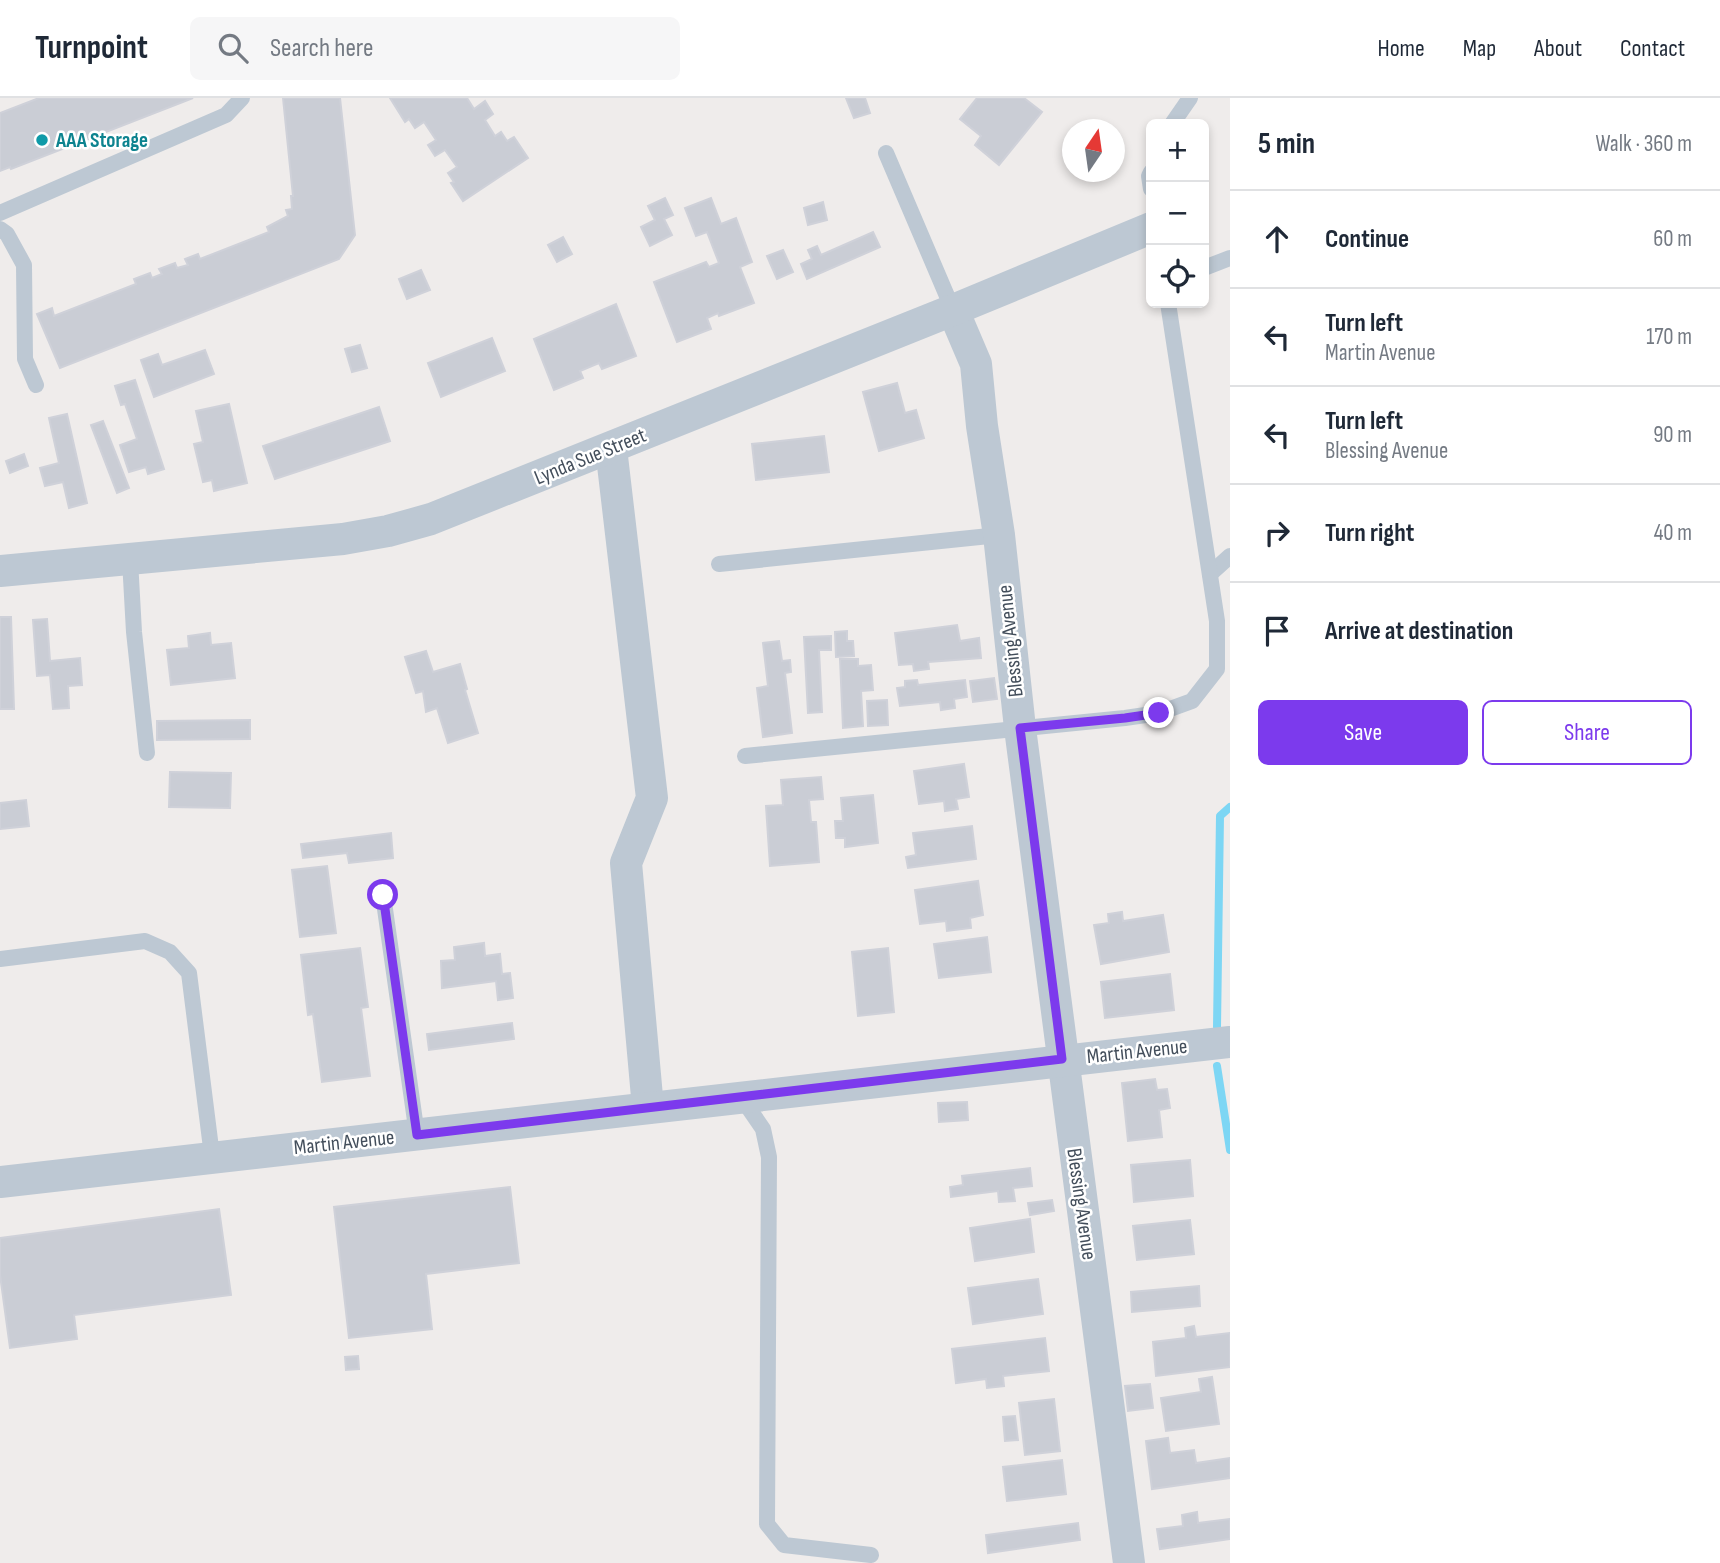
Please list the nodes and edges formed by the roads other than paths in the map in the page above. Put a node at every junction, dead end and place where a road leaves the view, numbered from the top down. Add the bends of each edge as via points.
1 (242, 98) edge
2 (1190, 98) edge
3 (1175, 119) edge
4 (886, 153) dead end
5 (0, 214) edge
6 (0, 229) edge
7 (1146, 230) edge
8 (1230, 258) edge
9 (1209, 266) edge
10 (1169, 308) edge
11 (953, 310) junction
12 (36, 385) dead end
13 (611, 448) junction
14 (999, 535) junction
15 (1230, 556) edge
16 (130, 560) junction
17 (719, 564) dead end
18 (0, 571) edge
19 (1210, 574) junction
20 (1020, 728) junction
21 (147, 752) dead end
22 (745, 756) dead end
23 (383, 895) dead end
24 (0, 959) edge
25 (1230, 1042) edge
26 (1062, 1059) junction
27 (741, 1097) junction
28 (648, 1108) junction
29 (417, 1135) junction
30 (212, 1156) junction
31 (0, 1182) edge
32 (871, 1555) dead end
33 (1129, 1563) edge

1 - 5 lane via 226,115
2 - 3 lane
4 - 11 lane, Blessing Avenue
6 - 12 lane via 24,265 25,359
7 - 11 street, Lynda Sue Street
8 - 9 lane
10 - 19 lane
11 - 13 street, Lynda Sue Street
11 - 14 street, Blessing Avenue via 976,364
13 - 16 street, Lynda Sue Street via 431,519 388,531
13 - 28 street via 652,798 626,863
14 - 17 lane
14 - 20 street, Blessing Avenue
15 - 19 lane
16 - 18 street, Lynda Sue Street
16 - 21 lane
19 - 20 lane via 1217,621 1217,669 1192,701 1159,713
20 - 22 lane
20 - 26 street, Blessing Avenue
23 - 29 lane
24 - 30 lane via 145,941 170,952 189,974
25 - 26 street, Martin Avenue
26 - 27 street, Martin Avenue
26 - 33 street, Blessing Avenue
27 - 28 street, Martin Avenue
27 - 32 lane via 763,1129 769,1157 767,1524 784,1545
28 - 29 street, Martin Avenue
29 - 30 street, Martin Avenue
30 - 31 street, Martin Avenue

